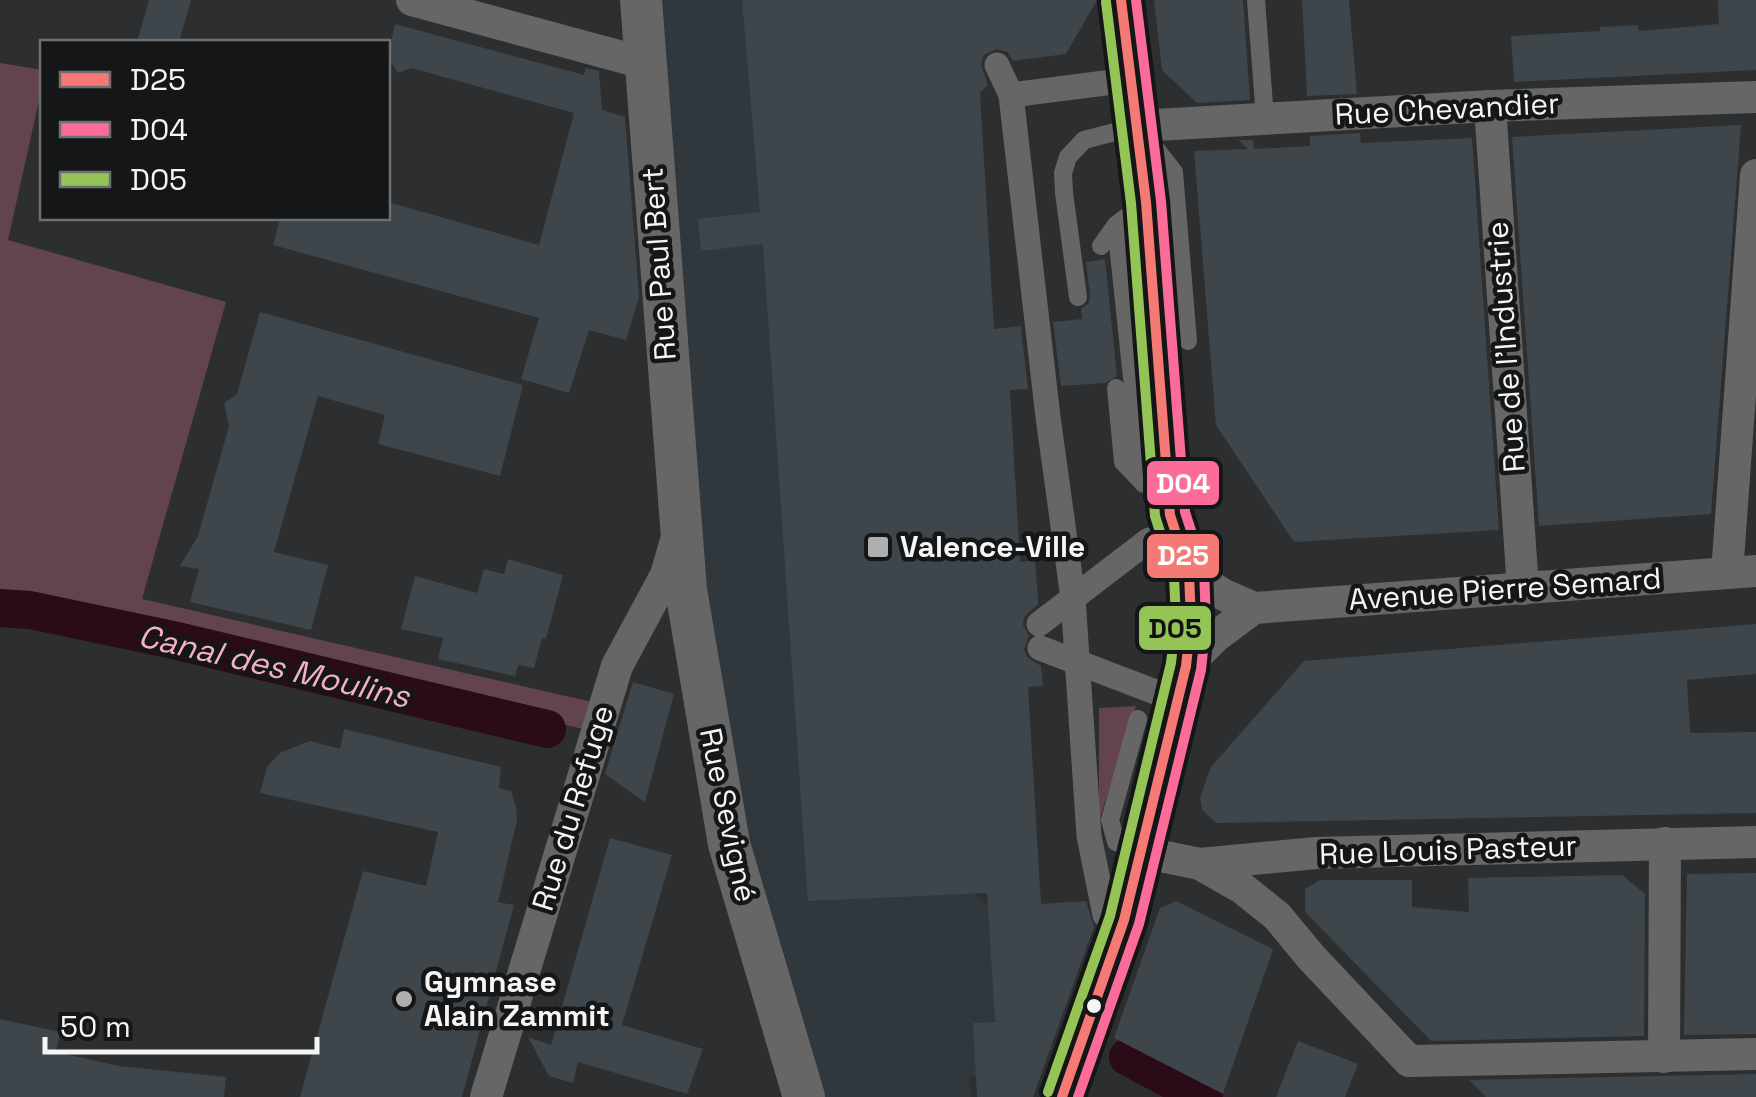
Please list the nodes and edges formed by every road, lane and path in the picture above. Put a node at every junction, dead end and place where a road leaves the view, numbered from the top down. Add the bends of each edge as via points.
1 (412, 0) edge
2 (641, 0) edge
3 (1122, 0) edge
4 (1256, 0) edge
5 (997, 65) dead end
6 (646, 80) junction
7 (1104, 83) dead end
8 (1011, 95) junction
9 (1756, 97) edge
10 (1490, 106) junction
11 (1266, 118) junction
12 (1138, 126) junction
13 (1756, 174) edge
14 (1146, 202) junction
15 (1116, 225) junction
16 (1101, 246) dead end
17 (1078, 298) dead end
18 (1188, 340) dead end
19 (1116, 388) dead end
20 (1143, 483) junction
21 (679, 527) junction
22 (1160, 527) junction
23 (1189, 572) junction
24 (1741, 572) edge
25 (666, 575) junction
26 (1523, 589) junction
27 (1073, 598) junction
28 (1254, 608) junction
29 (1078, 663) junction
30 (1186, 666) junction
31 (1158, 692) dead end
32 (1138, 719) dead end
33 (1756, 842) edge
34 (1666, 843) junction
35 (1135, 850) junction
36 (1200, 864) junction
37 (1104, 914) dead end
38 (1756, 1054) edge
39 (1664, 1057) junction
40 (486, 1097) edge
41 (787, 1097) edge
42 (804, 1097) edge
43 (1051, 1097) edge
44 (1062, 1097) edge

1 - 6 street
2 - 6 street, Rue Paul Bert
3 - 12 street
4 - 11 lane
5 - 8 street
6 - 21 street, Rue Paul Bert
6 - 25 lane
7 - 8 street
8 - 27 street
9 - 10 street, Rue Chevandier
10 - 11 street, Rue Chevandier
10 - 26 street, Rue de l'Industrie
11 - 12 street, Rue Chevandier
12 - 14 street
12 - 17 lane via 1084,140 1068,157 1064,194
12 - 18 lane via 1174,172
13 - 24 street
14 - 15 lane
14 - 22 street
15 - 16 lane
15 - 20 lane
19 - 20 lane via 1124,462
20 - 22 lane
21 - 25 street, Rue du Refuge
21 - 42 street, Rue Sevigné via 723,818
22 - 23 street
22 - 27 street
23 - 28 street
23 - 30 street
24 - 26 street, Avenue Pierre Semard
25 - 40 street, Rue du Refuge via 617,666
25 - 41 lane via 716,850
26 - 28 street, Avenue Pierre Semard
27 - 29 street
27 - 29 street via 1040,636
28 - 30 street
29 - 31 street
29 - 37 street via 1089,836
30 - 35 street
32 - 35 lane via 1110,820 1116,842
33 - 34 street, Rue Louis Pasteur
34 - 36 street, Rue Louis Pasteur via 1316,853
34 - 39 street
35 - 36 street, Rue Louis Pasteur
35 - 43 lane
35 - 44 street via 1124,920
36 - 39 street via 1277,916 1409,1060
38 - 39 street

